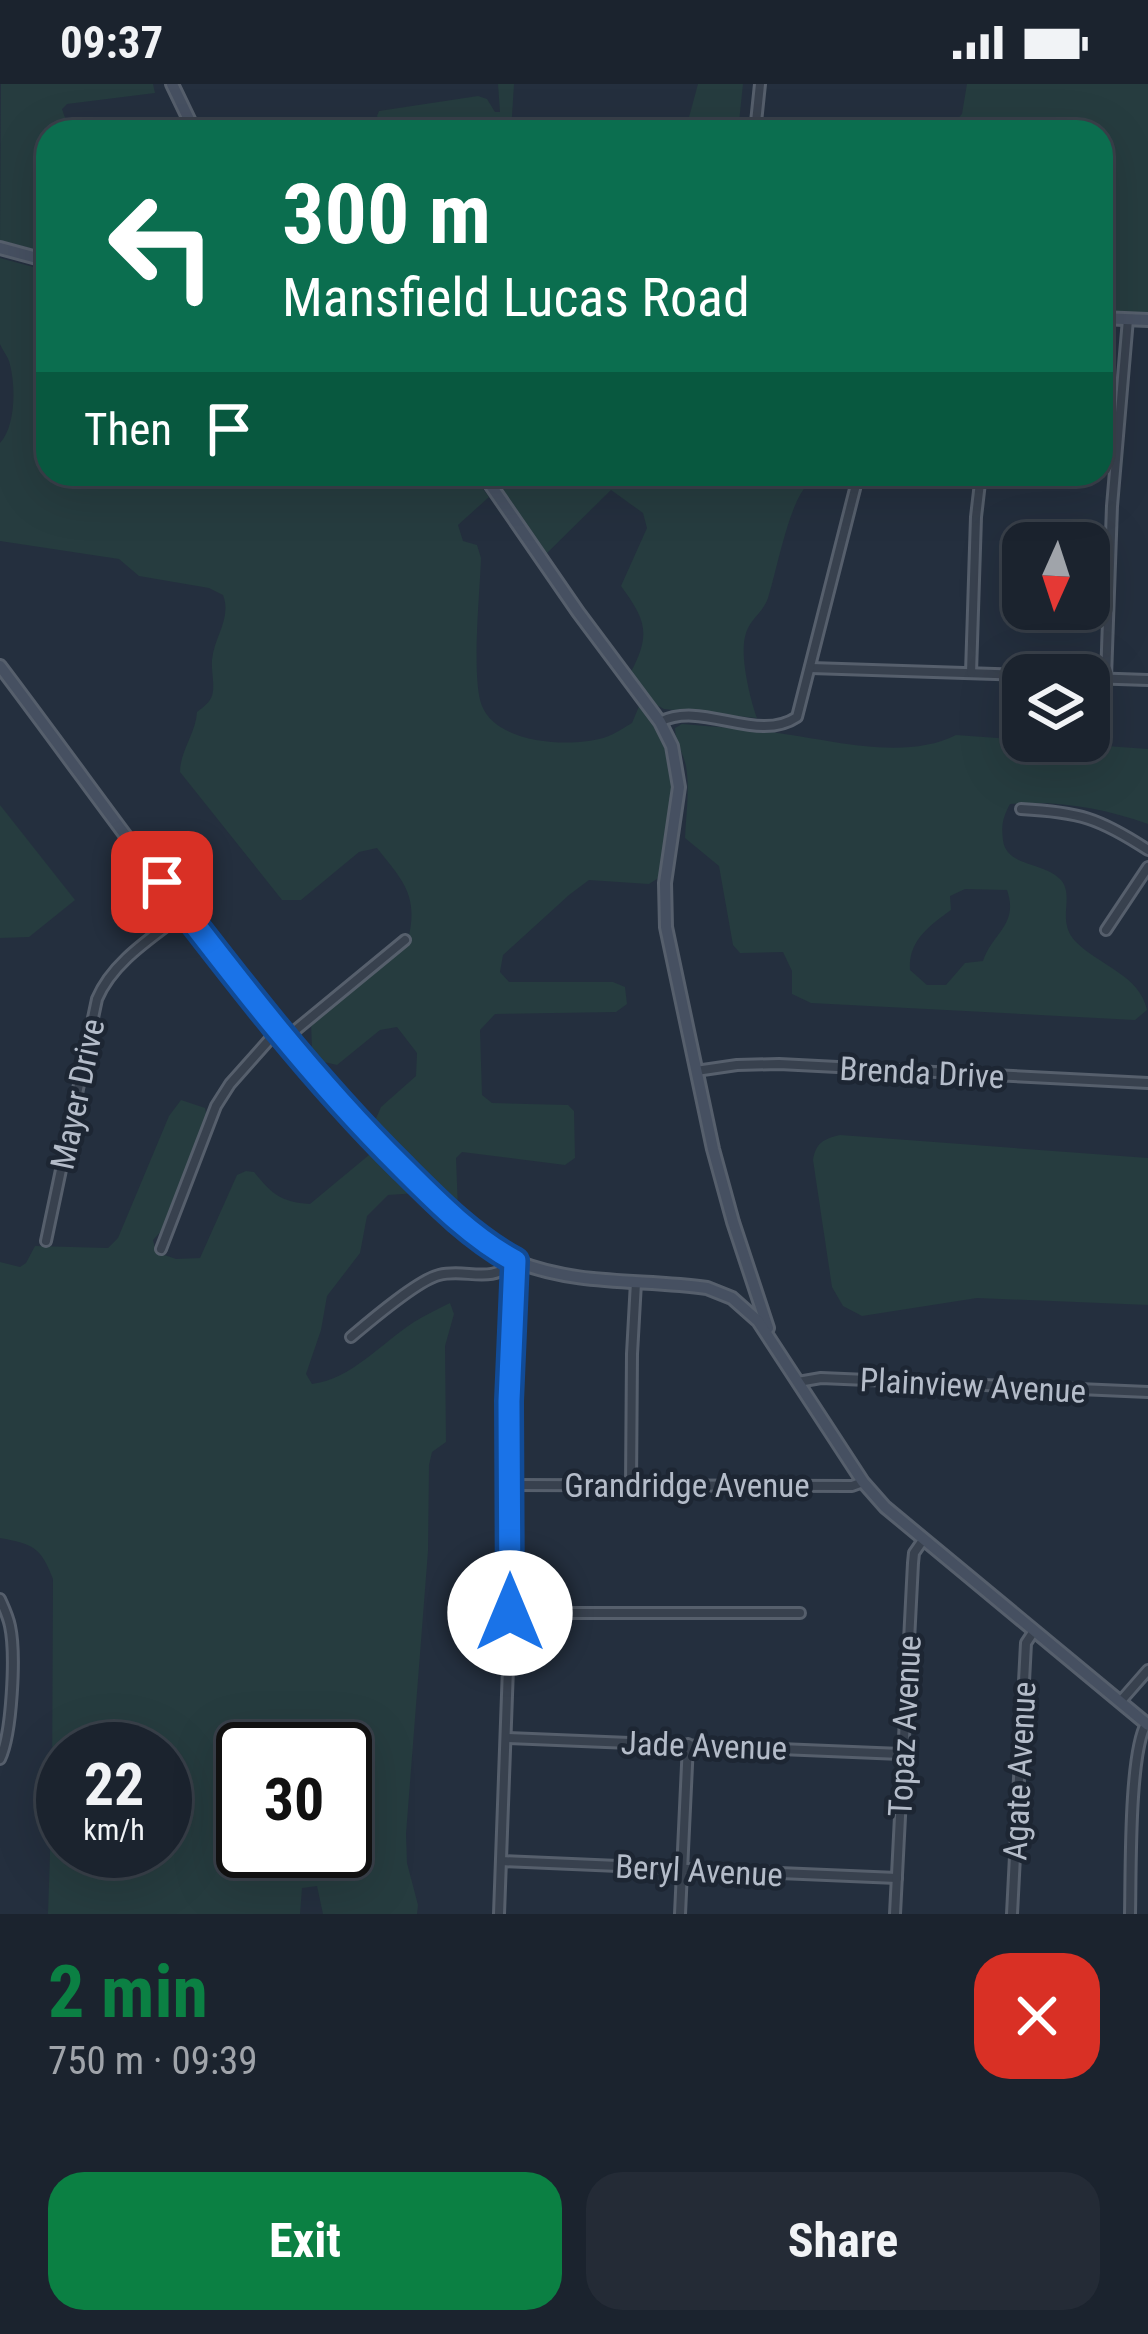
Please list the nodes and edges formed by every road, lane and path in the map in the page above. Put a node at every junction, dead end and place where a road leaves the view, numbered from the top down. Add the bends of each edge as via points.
1 (172, 84) edge
2 (760, 84) edge
3 (189, 120) edge
4 (756, 120) edge
5 (0, 248) edge
6 (36, 258) edge
7 (1113, 318) edge
8 (1128, 319) junction
9 (1148, 320) edge
10 (491, 486) edge
11 (856, 486) edge
12 (980, 486) edge
13 (1107, 654) edge
14 (0, 665) edge
15 (811, 668) junction
16 (971, 674) junction
17 (1002, 675) edge
18 (1110, 678) edge
19 (1148, 680) edge
20 (660, 722) junction
21 (1021, 809) dead end
22 (1148, 850) edge
23 (1148, 867) edge
24 (185, 912) junction
25 (1106, 930) dead end
26 (405, 940) dead end
27 (282, 1034) junction
28 (696, 1071) junction
29 (1148, 1083) edge
30 (46, 1241) dead end
31 (161, 1249) dead end
32 (515, 1261) junction
33 (751, 1280) junction
34 (636, 1282) junction
35 (734, 1299) junction
36 (351, 1336) dead end
37 (773, 1343) junction
38 (798, 1382) junction
39 (1148, 1392) edge
40 (863, 1482) junction
41 (510, 1485) junction
42 (631, 1486) junction
43 (923, 1540) junction
44 (0, 1599) edge
45 (510, 1613) junction
46 (800, 1613) dead end
47 (1034, 1630) junction
48 (1148, 1670) edge
49 (1120, 1702) junction
50 (1147, 1725) edge
51 (507, 1738) junction
52 (688, 1744) junction
53 (902, 1754) junction
54 (0, 1759) edge
55 (501, 1861) junction
56 (681, 1869) junction
57 (897, 1878) junction
58 (499, 1914) edge
59 (680, 1914) edge
60 (895, 1914) edge
61 (1012, 1914) edge
62 (1130, 1914) edge

1 - 3 street
2 - 4 street
5 - 6 street
7 - 8 street
8 - 9 street
8 - 13 street
10 - 20 street
11 - 15 street
12 - 16 street
14 - 24 street
15 - 16 street
15 - 20 street via 793,721 676,715
16 - 17 street
18 - 19 street
20 - 28 street via 679,776 664,914
21 - 22 street via 1081,814
23 - 25 street
24 - 27 street
24 - 30 street, Mayer Drive via 119,965 97,999
26 - 27 street
27 - 31 street via 216,1106
27 - 32 street via 422,1187
28 - 29 street, Brenda Drive via 757,1064
28 - 33 street
32 - 34 street
32 - 36 street via 494,1274 436,1276
32 - 41 street
33 - 35 street
33 - 37 street
34 - 35 street via 707,1288
34 - 42 street
35 - 37 street
37 - 38 street
38 - 39 street, Plainview Avenue
38 - 40 street
40 - 42 street, Grandridge Avenue
40 - 43 street
41 - 42 street, Grandridge Avenue
41 - 45 street
43 - 47 street
43 - 53 street, Topaz Avenue via 913,1563
44 - 54 street via 12,1638
45 - 46 street
45 - 51 street
47 - 49 street
47 - 61 street, Agate Avenue via 1026,1643
48 - 49 street
49 - 50 street
50 - 62 street via 1139,1739
51 - 52 street, Jade Avenue
51 - 55 street
52 - 53 street, Jade Avenue
52 - 56 street
53 - 57 street, Topaz Avenue
55 - 56 street, Beryl Avenue
55 - 58 street
56 - 57 street, Beryl Avenue
56 - 59 street
57 - 60 street, Topaz Avenue

